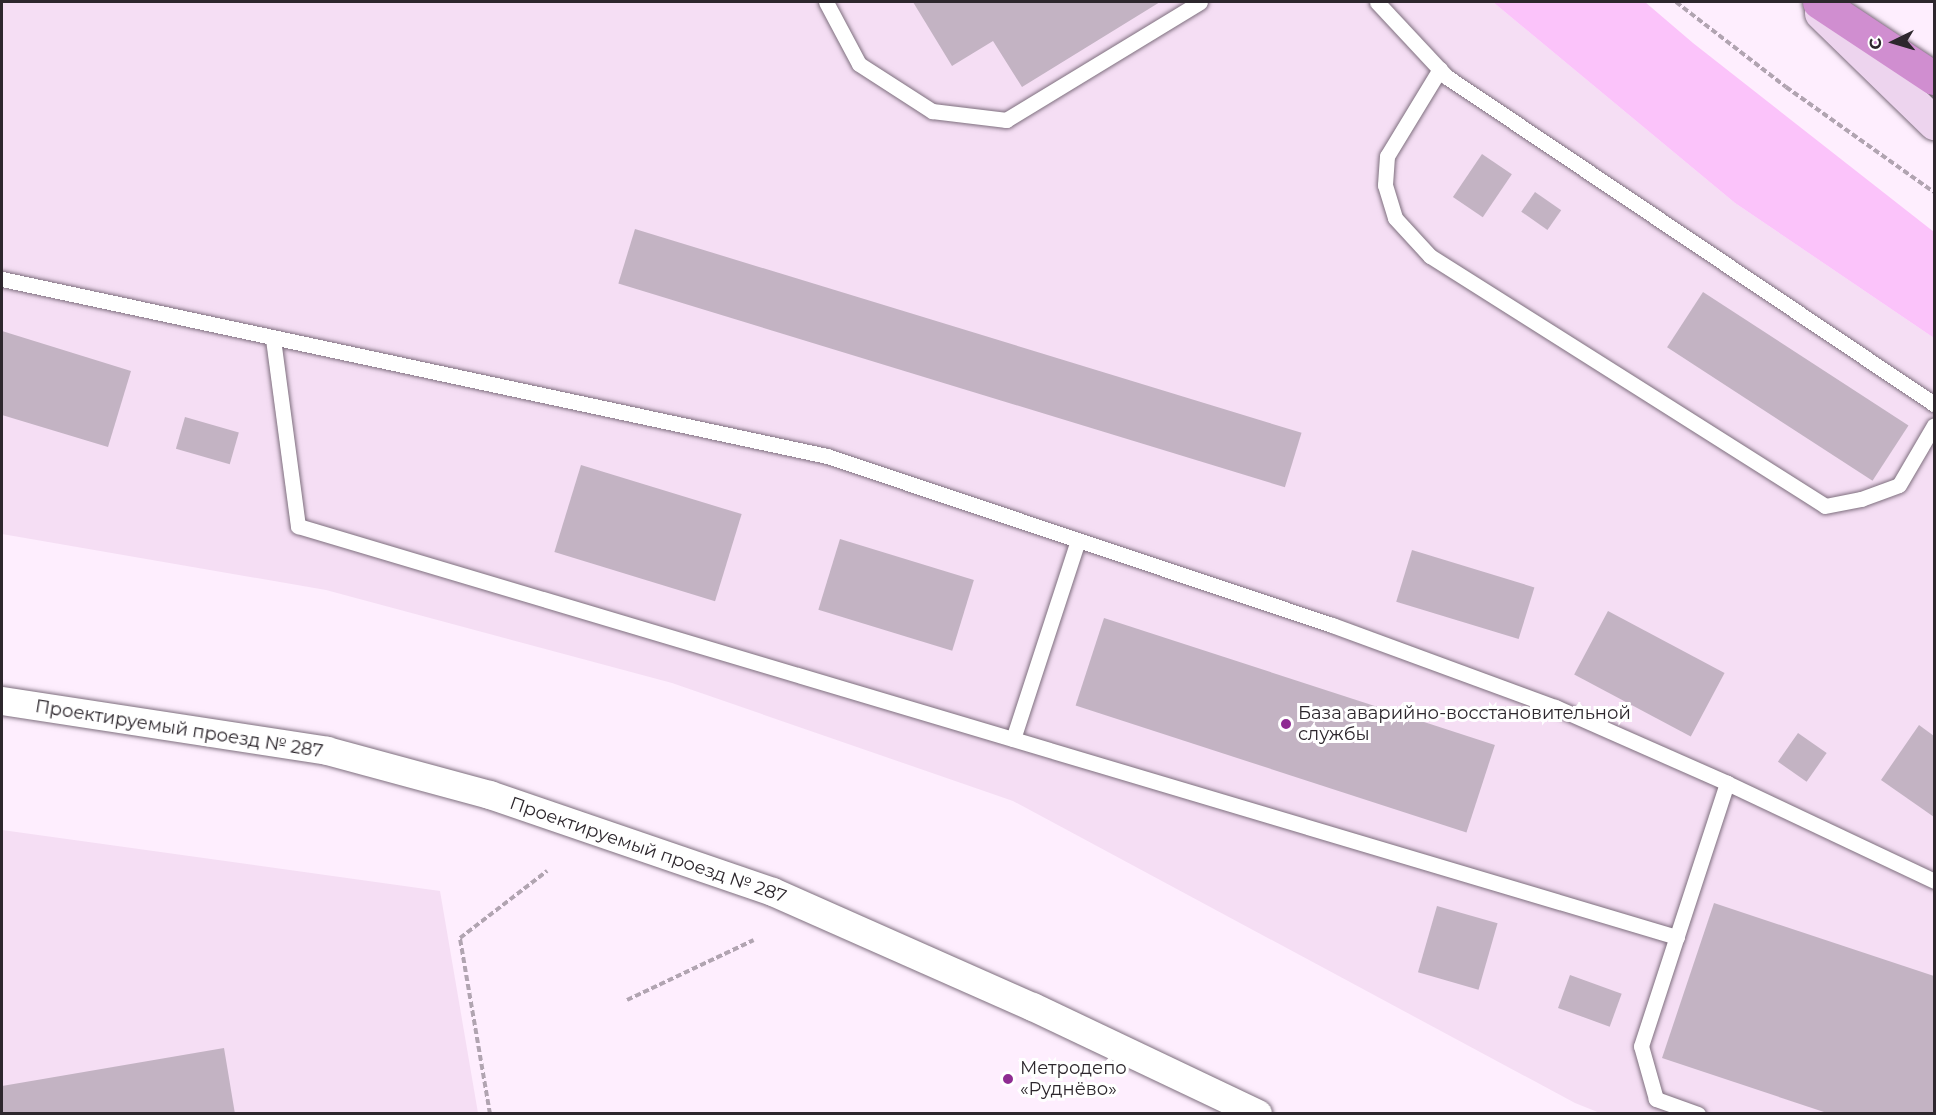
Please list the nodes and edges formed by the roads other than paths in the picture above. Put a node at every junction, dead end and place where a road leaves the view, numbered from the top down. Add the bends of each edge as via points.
1 (825, 2) edge
2 (1200, 2) edge
3 (1377, 2) edge
4 (1809, 2) edge
5 (1819, 2) edge
6 (1440, 69) junction
7 (1935, 78) edge
8 (1935, 123) edge
9 (2, 279) edge
10 (273, 339) junction
11 (1935, 404) edge
12 (1935, 425) edge
13 (1078, 540) junction
14 (2, 701) edge
15 (1013, 739) junction
16 (1727, 783) junction
17 (1935, 881) edge
18 (1677, 937) junction
19 (1258, 1113) edge
20 (1698, 1113) edge

1 - 2 lane via 859,64 932,111 1005,120
3 - 6 lane
4 - 8 main road
5 - 7 highway
6 - 11 lane
6 - 12 lane via 1387,156 1385,185 1395,218 1430,256 1825,506 1861,499 1899,485
9 - 10 lane
10 - 13 lane via 826,456
10 - 15 lane via 298,526
13 - 15 lane
13 - 16 lane via 1332,625 1544,703
14 - 19 street, Проектируемый проезд № 287 via 327,752 490,795 773,892 1033,1007
15 - 18 lane
16 - 17 lane
16 - 18 lane
18 - 20 lane via 1641,1046 1656,1099

